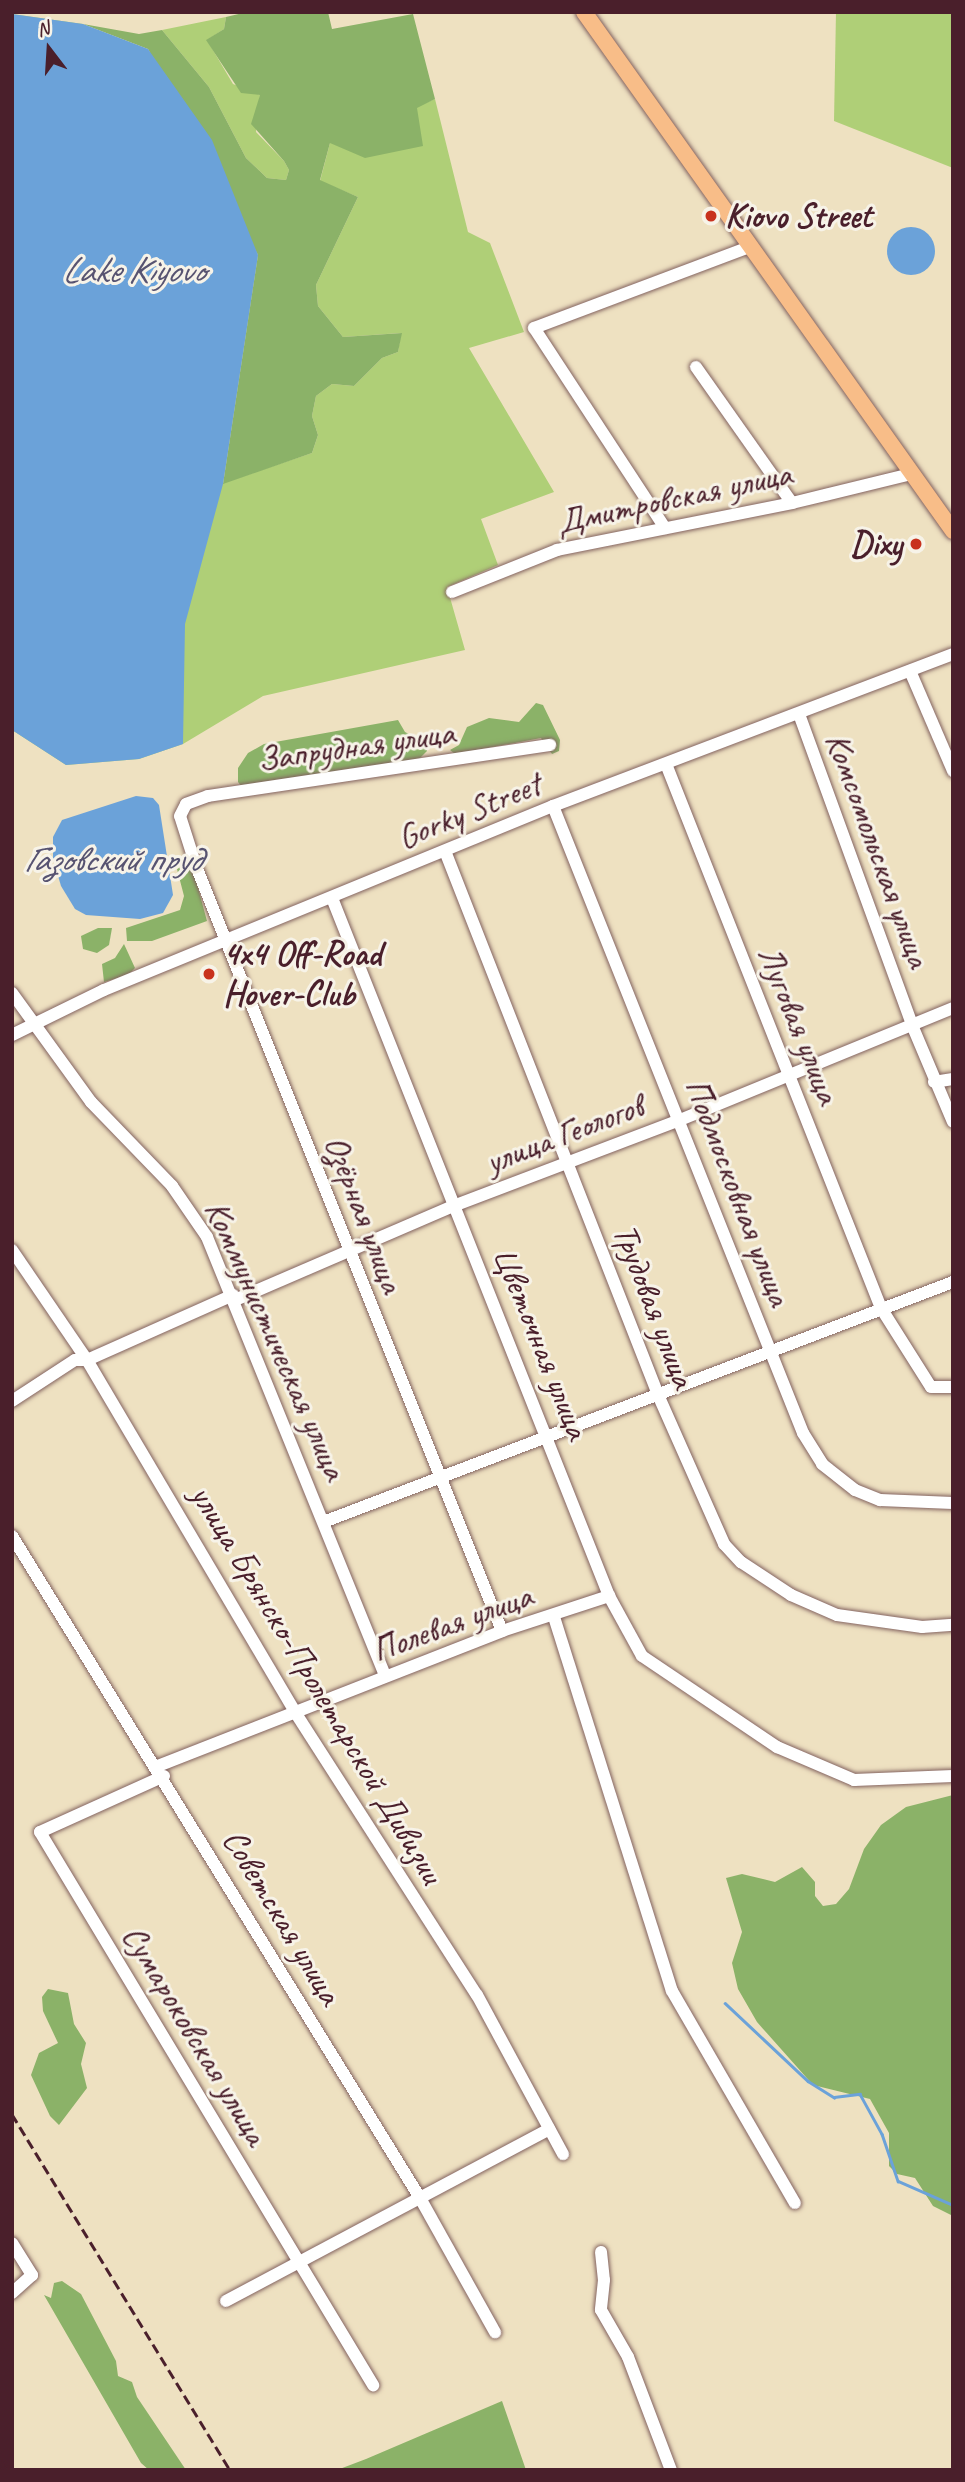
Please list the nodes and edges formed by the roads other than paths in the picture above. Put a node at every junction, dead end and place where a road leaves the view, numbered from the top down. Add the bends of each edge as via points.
1 (584, 12) edge
2 (750, 247) junction
3 (696, 367) dead end
4 (911, 474) junction
5 (792, 503) junction
6 (664, 528) junction
7 (953, 531) edge
8 (452, 592) dead end
9 (953, 654) edge
10 (911, 671) junction
11 (799, 713) junction
12 (550, 745) dead end
13 (666, 764) junction
14 (953, 771) edge
15 (553, 806) junction
16 (180, 816) joint
17 (445, 851) junction
18 (332, 898) junction
19 (227, 940) junction
20 (12, 993) edge
21 (953, 1007) edge
22 (31, 1023) junction
23 (912, 1025) junction
24 (12, 1035) edge
25 (789, 1076) junction
26 (953, 1079) edge
27 (934, 1082) junction
28 (680, 1120) junction
29 (953, 1122) edge
30 (568, 1163) junction
31 (456, 1205) junction
32 (12, 1250) edge
33 (348, 1251) junction
34 (953, 1282) edge
35 (234, 1298) junction
36 (881, 1308) junction
37 (771, 1352) junction
38 (87, 1360) junction
39 (953, 1387) edge
40 (659, 1397) junction
41 (12, 1401) edge
42 (548, 1438) junction
43 (438, 1479) junction
44 (953, 1503) edge
45 (326, 1521) junction
46 (12, 1536) edge
47 (609, 1596) junction
48 (554, 1617) junction
49 (953, 1625) edge
50 (502, 1632) junction
51 (385, 1676) junction
52 (295, 1712) junction
53 (161, 1771) junction
54 (953, 1776) edge
55 (549, 2129) junction
56 (563, 2154) dead end
57 (420, 2198) junction
58 (795, 2203) dead end
59 (12, 2244) edge
60 (601, 2252) dead end
61 (299, 2262) junction
62 (12, 2293) edge
63 (226, 2301) dead end
64 (495, 2332) dead end
65 (373, 2385) dead end
66 (671, 2470) edge

1 - 2 main road
2 - 4 main road
2 - 6 street via 534,328
3 - 5 street
4 - 5 street, Дмитровская улица
4 - 7 main road
5 - 6 street, Дмитровская улица
6 - 8 street, Дмитровская улица via 557,550
9 - 10 street, Gorky Street
10 - 11 street, Gorky Street
10 - 14 street
11 - 13 street, Gorky Street
11 - 23 street, Комсомольская улица
12 - 16 street, Запрудная улица via 208,796 186,804
13 - 15 street, Gorky Street
13 - 25 street, Луговая улица
15 - 17 street, Gorky Street
15 - 28 street, Подмосковная улица
16 - 19 street, Озёрная улица
17 - 18 street, Gorky Street
17 - 30 street, Трудовая улица
18 - 19 street, Gorky Street
18 - 31 street, Цветочная улица
19 - 22 street, Gorky Street
19 - 33 street, Озёрная улица
20 - 22 street, Коммунистическая улица
21 - 23 street, улица Геологов
22 - 24 street, Gorky Street
22 - 35 street, Коммунистическая улица via 113,1129 151,1162 194,1213
23 - 25 street, улица Геологов
23 - 27 street, Комсомольская улица
25 - 28 street, улица Геологов
25 - 36 street, Луговая улица
26 - 27 street
27 - 29 street, Комсомольская улица
28 - 30 street, улица Геологов
28 - 37 street, Подмосковная улица
30 - 31 street, улица Геологов
30 - 40 street, Трудовая улица
31 - 33 street, улица Геологов
31 - 42 street, Цветочная улица
32 - 38 street, улица Брянско-Пролетарской Дивизии
33 - 35 street, улица Геологов
33 - 43 street, Озёрная улица
34 - 36 street
35 - 38 street, улица Геологов
35 - 45 street, Коммунистическая улица
36 - 37 street
36 - 39 street, Луговая улица via 931,1387
37 - 40 street
37 - 44 street, Подмосковная улица via 803,1433 822,1464 855,1490 880,1500
38 - 41 street, улица Геологов via 75,1360
38 - 52 street, улица Брянско-Пролетарской Дивизии
40 - 42 street
40 - 49 street, Трудовая улица via 724,1544 741,1562 792,1595 837,1615 922,1627
42 - 43 street
42 - 47 street, Цветочная улица
43 - 45 street
43 - 50 street, Озёрная улица
45 - 51 street, Коммунистическая улица
46 - 53 street, Советская улица
47 - 48 street, Полевая улица
47 - 54 street, Цветочная улица via 642,1656 777,1747 854,1780
48 - 50 street, Полевая улица
48 - 58 street via 672,1991
50 - 51 street, Полевая улица
51 - 52 street, Полевая улица
52 - 53 street, Полевая улица
52 - 55 street, улица Брянско-Пролетарской Дивизии via 477,1995
53 - 57 street, Советская улица
53 - 61 street, Сумароковская улица via 40,1832
55 - 56 street, улица Брянско-Пролетарской Дивизии
55 - 57 street
57 - 61 street
57 - 64 street, Советская улица
59 - 62 street via 32,2275
60 - 66 street via 601,2310 621,2343
61 - 63 street
61 - 65 street, Сумароковская улица

